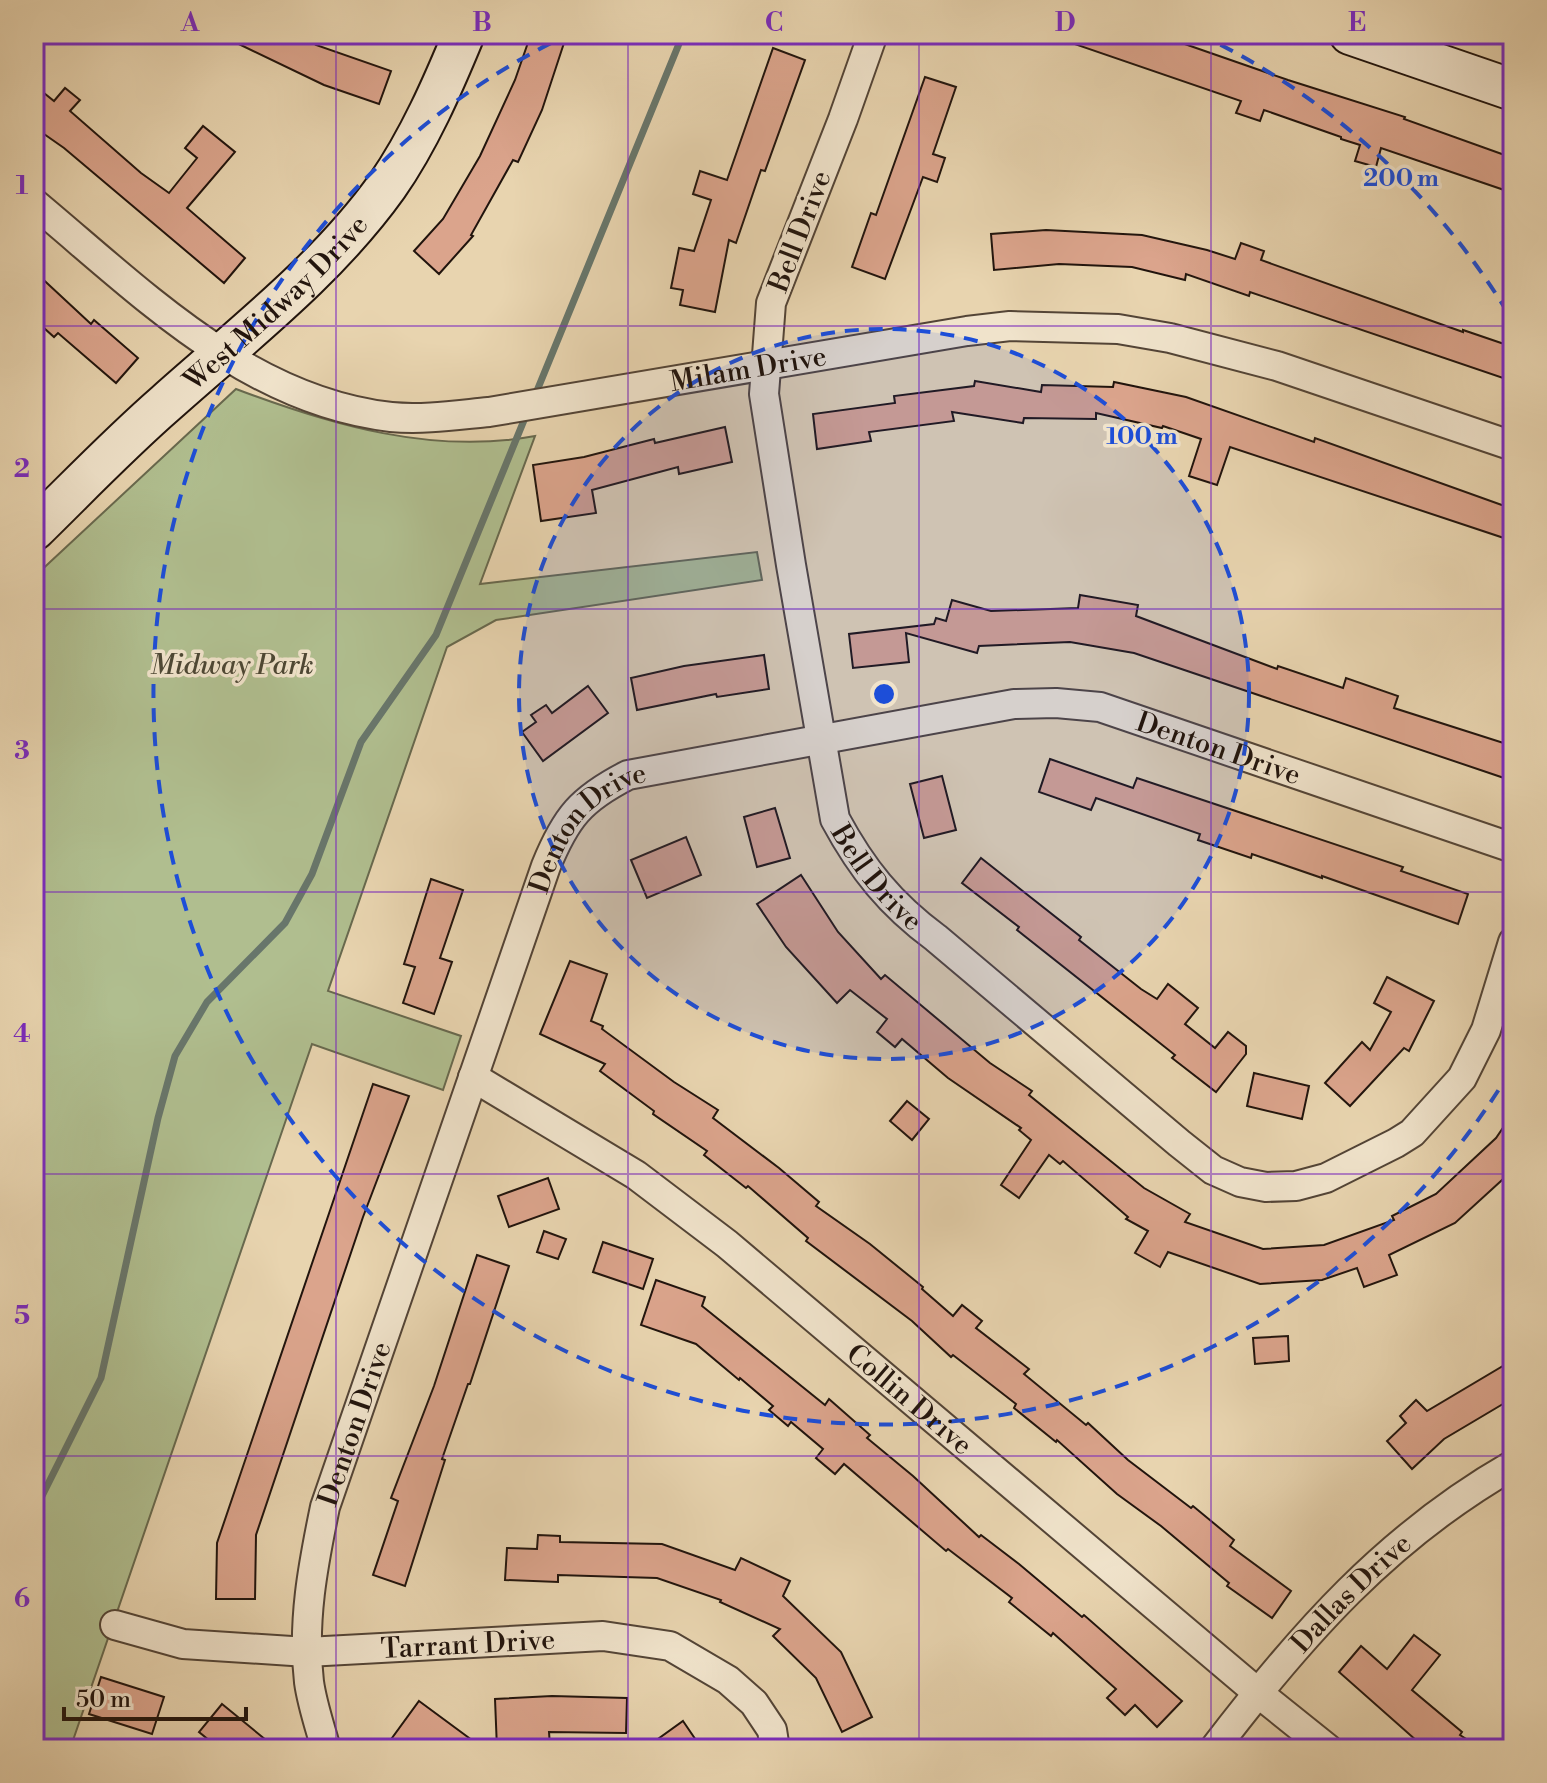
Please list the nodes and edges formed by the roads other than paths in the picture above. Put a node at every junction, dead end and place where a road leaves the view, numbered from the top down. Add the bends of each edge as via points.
1 (873, 34) edge
2 (1350, 34) edge
3 (455, 37) edge
4 (1513, 90) edge
5 (34, 203) edge
6 (221, 354) junction
7 (765, 366) junction
8 (1513, 446) edge
9 (34, 530) edge
10 (821, 739) junction
11 (1513, 848) edge
12 (1513, 942) edge
13 (473, 1077) junction
14 (1513, 1465) edge
15 (115, 1625) dead end
16 (307, 1652) junction
17 (1257, 1692) junction
18 (326, 1749) edge
19 (775, 1749) edge
20 (1214, 1749) edge
21 (1328, 1749) edge

1 - 7 street, Bell Drive via 771,303
2 - 4 street
3 - 6 street, West Midway Drive via 426,116 387,185 314,270
5 - 6 street, Milam Drive
6 - 7 street, Milam Drive via 319,402 392,417 432,418
6 - 9 street, West Midway Drive
7 - 8 street, Milam Drive via 1010,326 1118,329 1277,366
7 - 10 street, Bell Drive via 764,394
10 - 11 street, Denton Drive via 1014,704 1100,707
10 - 12 street, Bell Drive via 835,819 854,855 905,915 1179,1143 1213,1170 1240,1182 1296,1186 1326,1178 1412,1133 1462,1078 1486,1030
10 - 13 street, Denton Drive via 628,775 581,806 561,830 546,866
13 - 16 street, Denton Drive via 325,1507 314,1561
13 - 17 street, Collin Drive via 636,1175 727,1244
14 - 17 street, Dallas Drive via 1466,1492 1383,1558
15 - 16 street, Tarrant Drive via 183,1644
16 - 18 street, Denton Drive via 309,1685
16 - 19 street, Tarrant Drive via 603,1636 670,1646 728,1680 754,1703 772,1730
17 - 20 street, Dallas Drive
17 - 21 street, Collin Drive

